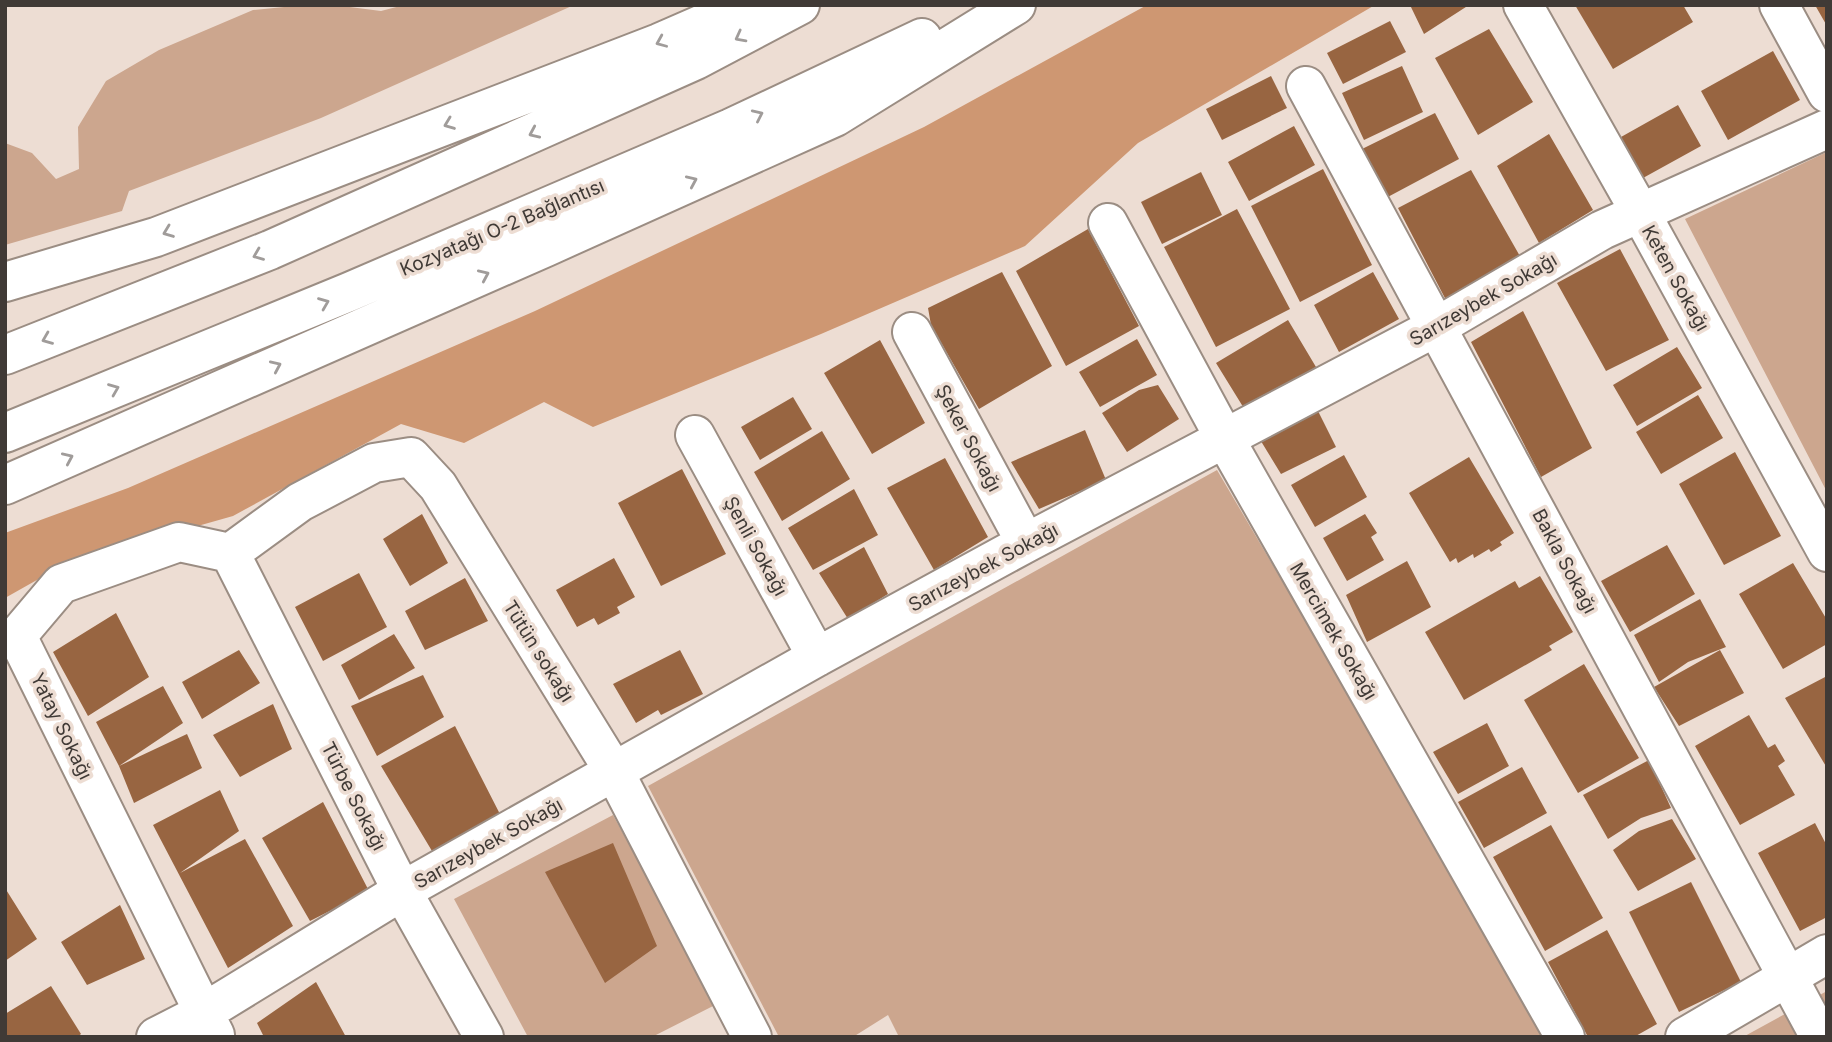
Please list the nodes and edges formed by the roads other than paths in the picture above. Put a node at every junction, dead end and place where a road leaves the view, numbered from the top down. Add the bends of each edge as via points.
1 (746, 5) edge
2 (800, 5) edge
3 (992, 5) edge
4 (1016, 5) edge
5 (1522, 5) edge
6 (1779, 5) edge
7 (1306, 86) dead end
8 (1827, 93) edge
9 (1827, 129) edge
10 (1640, 212) junction
11 (1108, 223) dead end
12 (5, 282) edge
13 (1438, 326) junction
14 (912, 332) dead end
15 (5, 355) edge
16 (5, 433) edge
17 (695, 435) dead end
18 (1225, 439) junction
19 (5, 485) edge
20 (1026, 543) junction
21 (230, 552) junction
22 (1827, 552) edge
23 (817, 657) junction
24 (615, 773) junction
25 (402, 891) junction
26 (1827, 954) edge
27 (1789, 975) junction
28 (209, 1025) edge
29 (156, 1037) edge
30 (484, 1037) edge
31 (752, 1037) edge
32 (1565, 1037) edge
33 (1685, 1037) edge
34 (1820, 1037) edge

1 -> 12 main road via 659,43 156,237
2 -> 15 main road via 696,61 270,250
16 -> 3 main road, Kozyatağı O-2 Bağlantısı via 731,128
19 -> 4 main road via 835,117
5 - 10 main road, Keten Sokağı
6 - 8 main road
7 - 13 main road, Bakla Sokağı
9 - 10 main road, Sarızeybek Sokağı
10 - 13 main road, Sarızeybek Sokağı
10 - 22 main road, Keten Sokağı
11 - 18 main road, Mercimek Sokağı
13 - 18 main road, Sarızeybek Sokağı
13 - 27 main road, Bakla Sokağı
14 - 20 main road, Şeker Sokağı
17 - 23 main road, Şenli Sokağı
18 - 20 main road, Sarızeybek Sokağı
18 - 32 main road, Mercimek Sokağı
20 - 23 main road, Sarızeybek Sokağı
21 - 24 main road, Tütün sokağı via 300,502 374,463 411,457 438,486
21 - 25 main road, Türbe Sokağı
21 - 28 main road, Yatay Sokağı via 179,542 61,584 17,636
23 - 24 main road, Sarızeybek Sokağı
24 - 25 main road, Sarızeybek Sokağı
24 - 31 main road, Tütün sokağı
25 - 28 main road, Sarızeybek Sokağı
25 - 30 main road, Türbe Sokağı
26 - 27 main road
27 - 33 main road
27 - 34 main road, Bakla Sokağı
28 - 29 main road, Sarızeybek Sokağı

